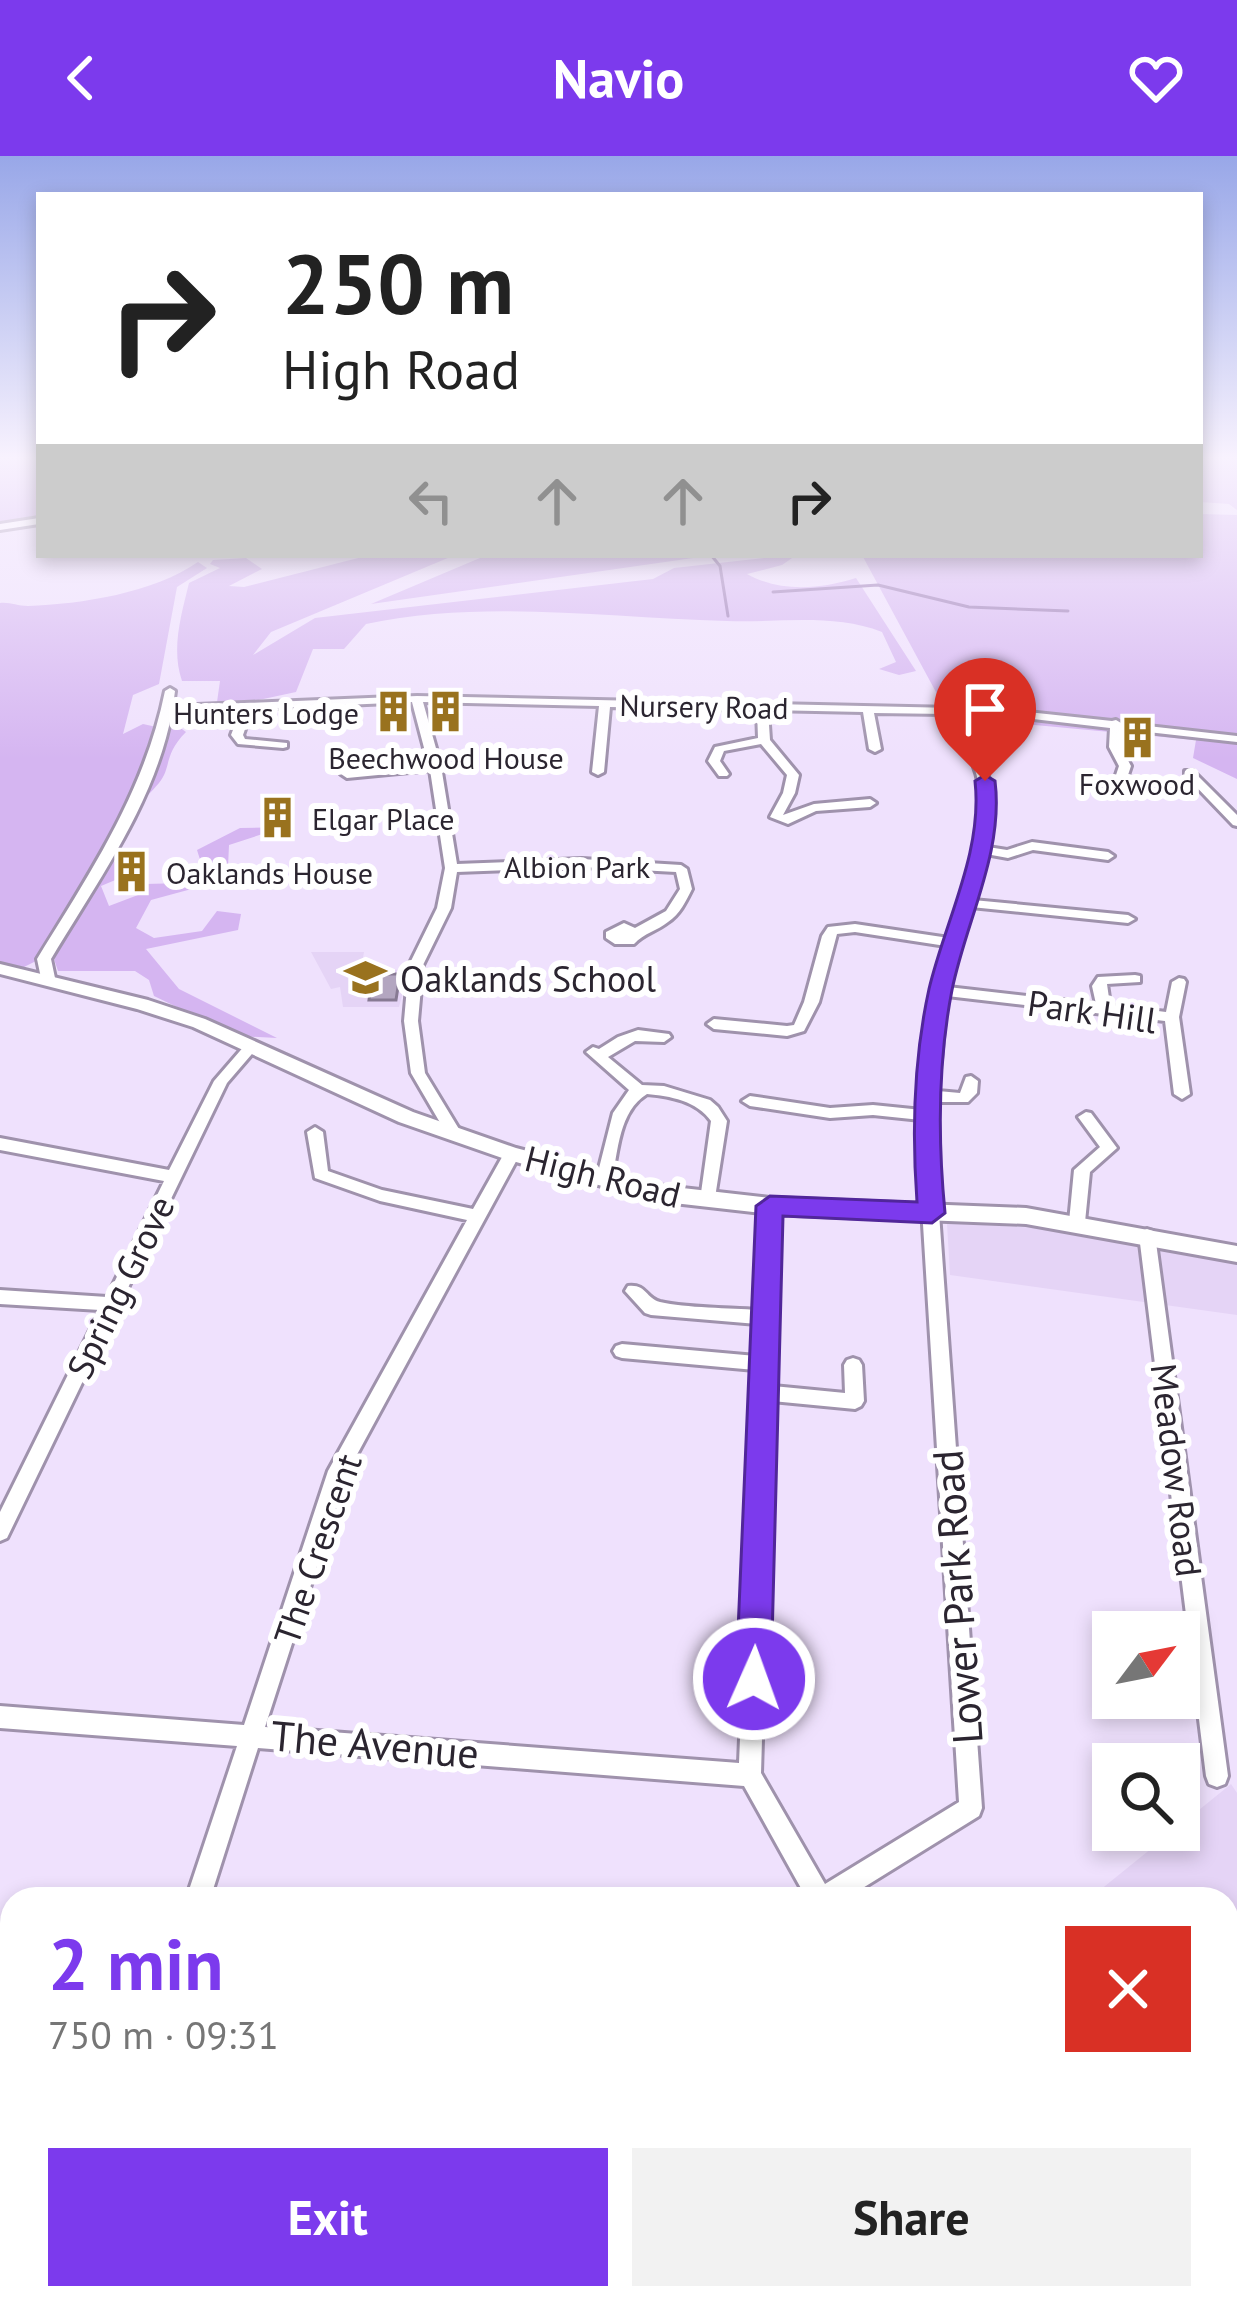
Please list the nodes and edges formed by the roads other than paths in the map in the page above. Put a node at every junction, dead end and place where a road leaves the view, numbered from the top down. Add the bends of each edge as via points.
1 (170, 691) dead end
2 (417, 699) junction
3 (248, 704) junction
4 (605, 704) junction
5 (762, 707) junction
6 (868, 709) junction
7 (170, 710) junction
8 (951, 711) junction
9 (1116, 723) junction
10 (1237, 739) edge
11 (764, 740) junction
12 (283, 745) dead end
13 (875, 749) dead end
14 (435, 766) junction
15 (598, 772) dead end
16 (1189, 773) dead end
17 (347, 774) dead end
18 (723, 774) dead end
19 (1118, 787) dead end
20 (787, 798) junction
21 (870, 803) dead end
22 (814, 808) junction
23 (1237, 822) edge
24 (981, 850) junction
25 (1108, 856) dead end
26 (451, 868) junction
27 (965, 903) junction
28 (1120, 916) dead end
29 (634, 933) dead end
30 (951, 943) junction
31 (46, 968) junction
32 (0, 969) edge
33 (1135, 979) dead end
34 (1179, 982) dead end
35 (940, 992) junction
36 (1104, 1010) junction
37 (1172, 1017) junction
38 (714, 1024) dead end
39 (664, 1037) dead end
40 (250, 1047) junction
41 (971, 1081) dead end
42 (640, 1091) junction
43 (1182, 1094) dead end
44 (930, 1096) junction
45 (750, 1101) dead end
46 (930, 1116) junction
47 (1086, 1117) dead end
48 (315, 1132) dead end
49 (454, 1134) junction
50 (0, 1144) edge
51 (512, 1154) junction
52 (175, 1177) junction
53 (604, 1180) junction
54 (708, 1200) junction
55 (770, 1206) junction
56 (932, 1213) junction
57 (476, 1216) junction
58 (1077, 1222) junction
59 (1147, 1235) junction
60 (1237, 1254) edge
61 (634, 1292) dead end
62 (0, 1297) edge
63 (111, 1304) junction
64 (768, 1318) junction
65 (622, 1351) dead end
66 (766, 1364) junction
67 (853, 1364) dead end
68 (765, 1393) junction
69 (0, 1532) edge
70 (0, 1717) edge
71 (255, 1734) junction
72 (750, 1775) junction
73 (1217, 1776) dead end
74 (202, 1887) edge
75 (829, 1887) edge
76 (849, 1887) edge

1 - 7 street
2 - 3 street, Nursery Road
2 - 4 street, Nursery Road
2 - 14 street
3 - 7 street, Nursery Road
3 - 12 street via 237,735 242,742
4 - 5 street, Nursery Road
4 - 15 street
5 - 6 street, Nursery Road
5 - 11 street
6 - 8 street, Nursery Road
6 - 13 street
7 - 31 street via 149,773
8 - 9 street, Nursery Road
8 - 24 street via 985,781
9 - 10 street, Nursery Road
9 - 19 street via 1114,747 1125,766
11 - 18 street via 719,749 713,760
11 - 20 street via 793,775
14 - 17 street
14 - 26 street
16 - 23 street
20 - 22 street
20 - 22 street via 778,819
21 - 22 street
24 - 25 street via 1008,854 1032,846
24 - 27 street
26 - 29 street, Albion Park via 681,869 686,889 671,917
26 - 49 street via 444,908 416,965 411,1021 418,1073
27 - 28 street
27 - 30 street
30 - 35 street
30 - 38 street via 833,930 799,1028
31 - 32 main road, High Road
31 - 40 main road, High Road
33 - 36 street via 1103,980
34 - 37 street
35 - 36 street, Park Hill
35 - 44 street
36 - 37 street, Park Hill
37 - 43 street, Park Hill
39 - 42 street via 623,1037 597,1053
40 - 49 main road, High Road
40 - 52 street, Spring Grove via 221,1081
41 - 44 street via 963,1098
42 - 53 street via 622,1110
42 - 54 street via 687,1097 715,1111
44 - 46 street
45 - 46 street
46 - 56 street
47 - 58 street via 1109,1148 1082,1170
48 - 57 street via 321,1174
49 - 51 main road, High Road
50 - 52 street
51 - 53 main road, High Road
51 - 57 street, The Crescent
52 - 63 street, Spring Grove
53 - 54 main road, High Road
54 - 55 main road, High Road
55 - 56 main road, High Road
55 - 64 street
56 - 58 main road, High Road
56 - 76 street, Lower Park Road via 971,1808
57 - 71 street, The Crescent via 338,1471
58 - 59 main road, High Road
59 - 60 main road, High Road
59 - 73 street, Meadow Road
61 - 64 street via 651,1308
62 - 63 street
63 - 69 street, Spring Grove
64 - 66 street
65 - 66 street
66 - 68 street
67 - 68 street via 855,1401
68 - 72 street
70 - 71 street, The Avenue
71 - 72 street, The Avenue
71 - 74 street, The Crescent
72 - 75 street

